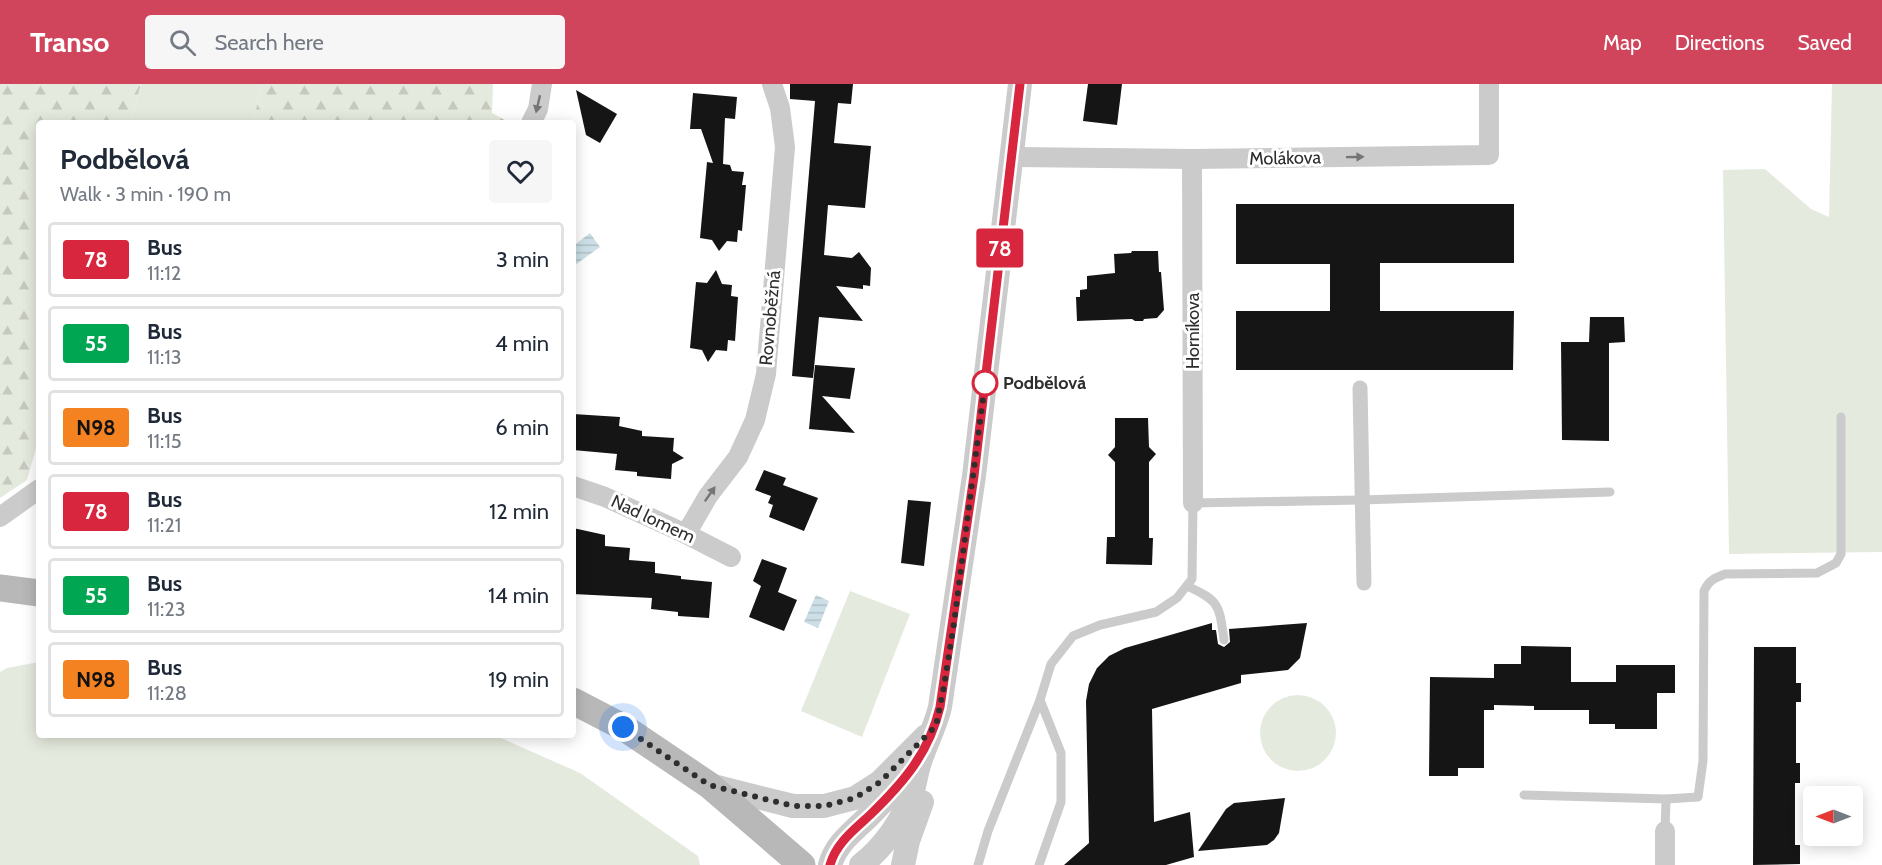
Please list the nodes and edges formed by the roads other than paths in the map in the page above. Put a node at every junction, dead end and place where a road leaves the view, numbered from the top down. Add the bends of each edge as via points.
1 (542, 84) edge
2 (772, 84) edge
3 (1020, 84) edge
4 (1490, 84) edge
5 (533, 120) edge
6 (1010, 157) junction
7 (1192, 159) junction
8 (1360, 388) dead end
9 (1841, 417) dead end
10 (576, 487) edge
11 (36, 491) edge
12 (1610, 492) dead end
13 (1361, 500) junction
14 (1193, 503) junction
15 (0, 517) edge
16 (686, 534) junction
17 (731, 557) dead end
18 (1364, 583) dead end
19 (1187, 586) junction
20 (0, 588) edge
21 (36, 593) edge
22 (1224, 640) dead end
23 (1040, 700) junction
24 (576, 703) edge
25 (936, 726) junction
26 (921, 758) junction
27 (709, 785) junction
28 (1524, 795) dead end
29 (1666, 799) junction
30 (1665, 831) joint
31 (802, 865) edge
32 (830, 865) edge
33 (861, 865) edge
34 (903, 865) edge
35 (978, 865) edge
36 (1039, 865) edge
37 (1665, 865) edge

1 -> 5 street
16 -> 2 street, Rovnoběžná via 708,496 738,457 755,420 766,374 784,147 780,108
3 - 6 street
7 -> 4 street, Molákova via 1489,155
6 - 7 street, Molákova
6 - 25 street via 974,476
7 - 14 street, Horníkova
8 - 13 street
9 - 29 lane via 1841,554 1836,563 1817,573 1725,574 1708,583 1704,591 1703,761 1698,797
10 - 16 street, Nad lomem
11 - 15 street
12 - 13 lane
13 - 14 lane
13 - 18 street
14 - 19 lane via 1192,579
16 - 17 street, Nad lomem
19 - 22 lane via 1216,602
19 - 23 lane via 1178,598 1156,612 1100,625 1073,636 1051,664
20 - 21 main road
23 - 35 lane
23 - 36 lane via 1061,753 1061,802
24 - 27 main road via 623,727
25 - 26 street
25 - 27 street via 880,782 855,798 824,806 793,806
25 - 34 street via 923,798
26 - 32 street via 894,791 843,840
26 - 33 street via 912,793 897,824 877,852
27 - 31 main road
28 - 29 lane
29 - 30 lane
30 - 37 street

